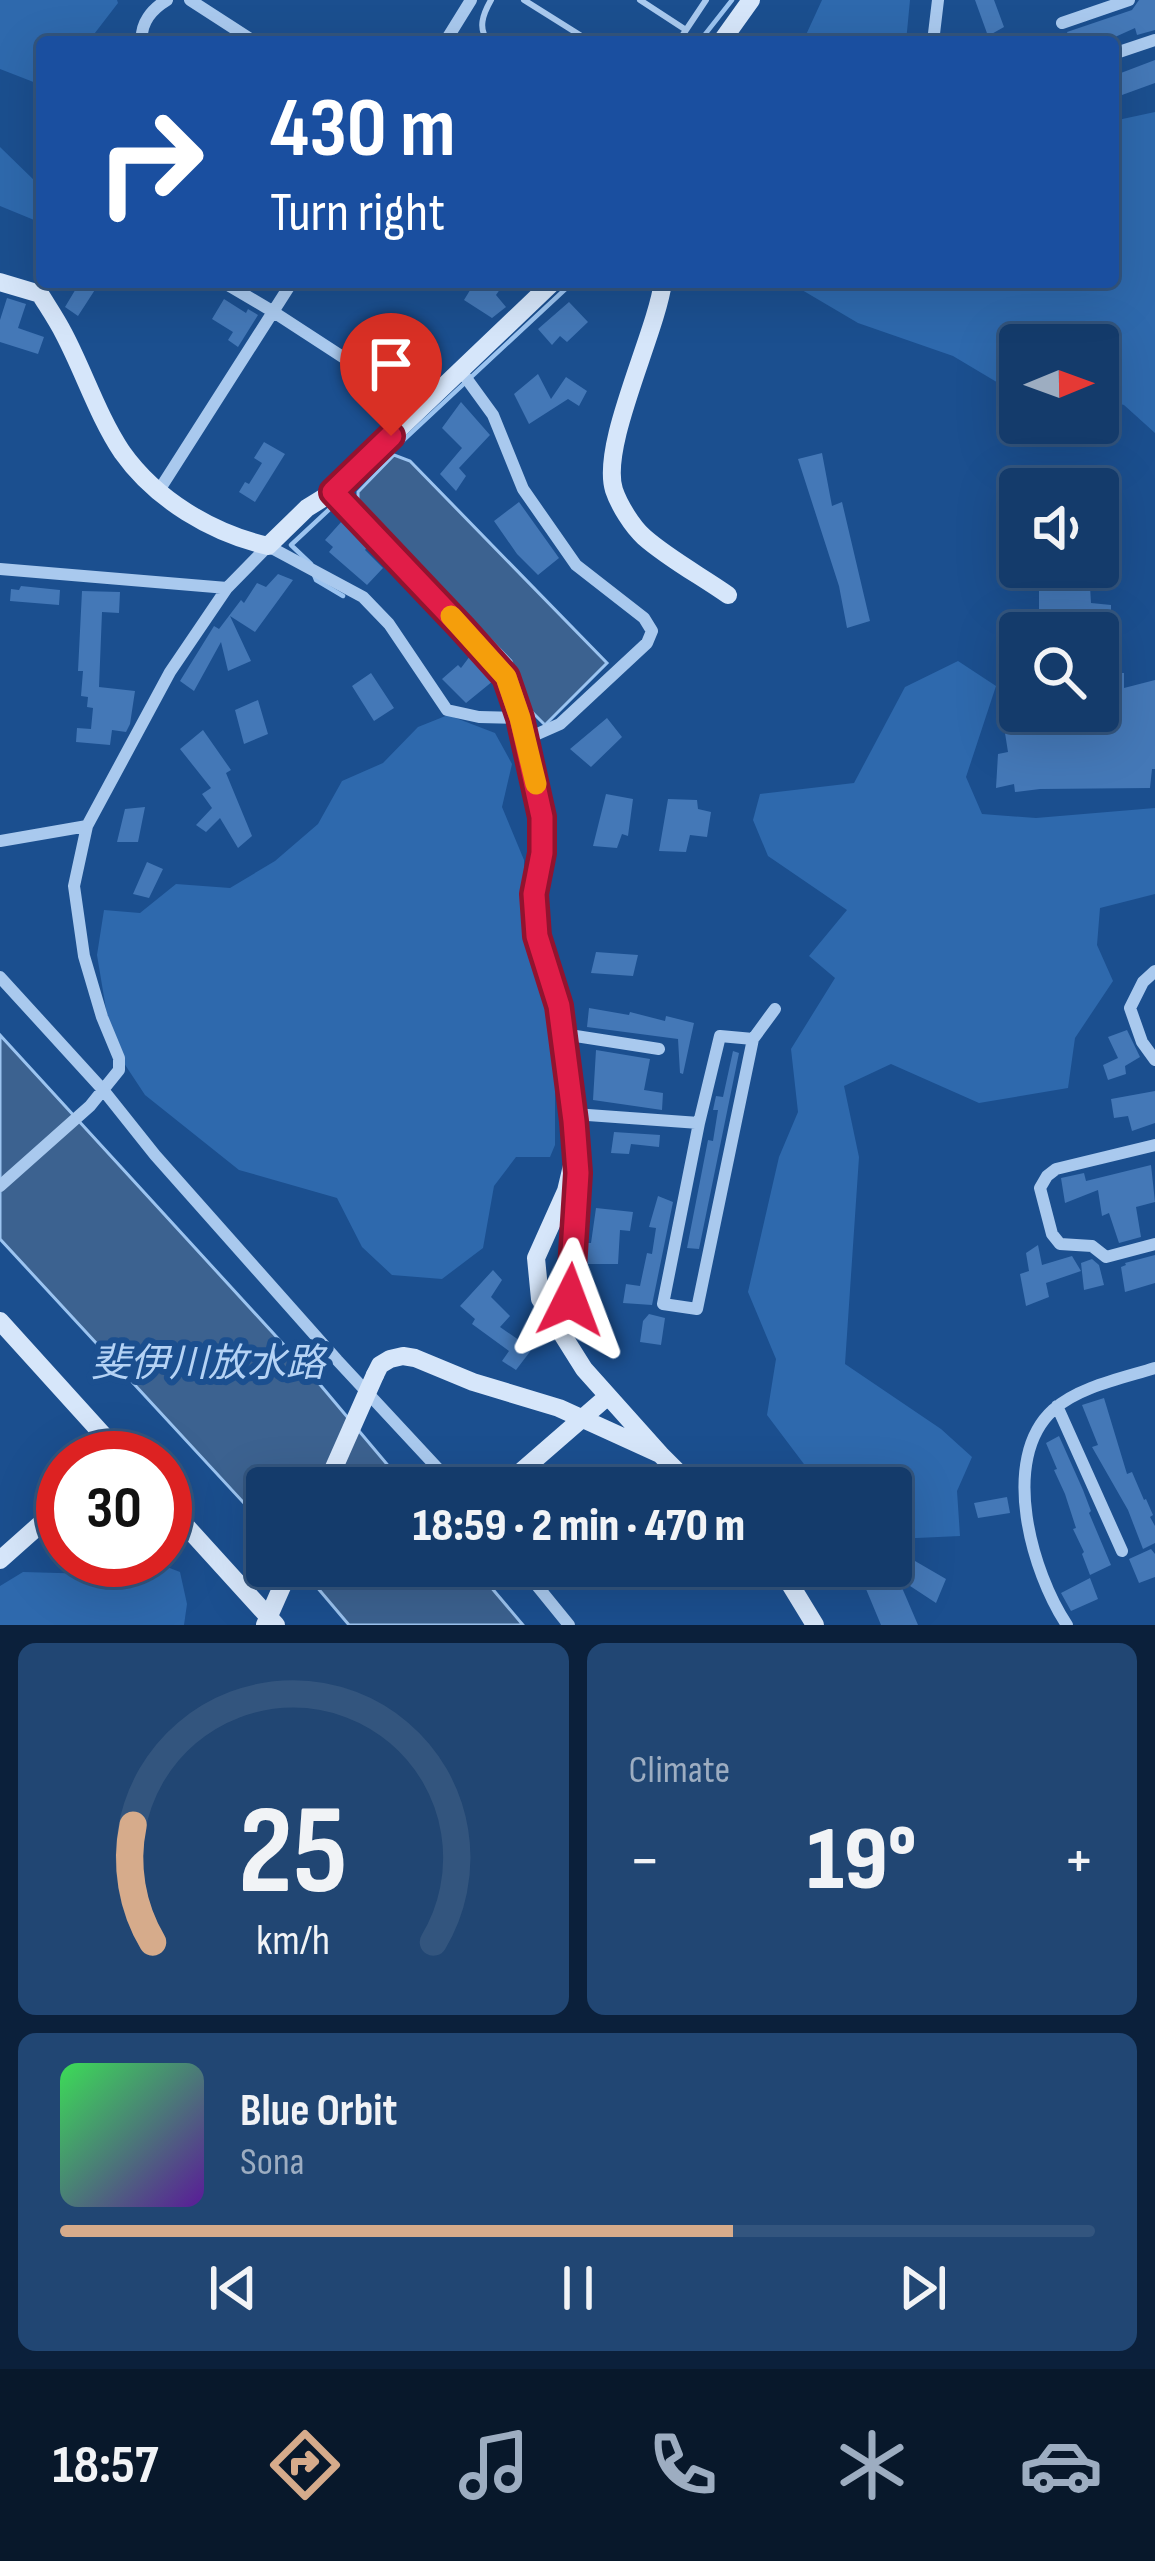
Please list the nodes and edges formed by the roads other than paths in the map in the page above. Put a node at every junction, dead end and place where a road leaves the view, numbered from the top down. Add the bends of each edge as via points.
1 (167, 0) edge
2 (190, 0) edge
3 (471, 0) edge
4 (491, 0) edge
5 (524, 0) edge
6 (640, 0) edge
7 (706, 0) edge
8 (751, 0) edge
9 (938, 0) edge
10 (1129, 0) edge
11 (1087, 7) edge
12 (1061, 23) dead end
13 (686, 30) junction
14 (141, 36) edge
15 (247, 36) edge
16 (449, 36) edge
17 (484, 36) edge
18 (581, 36) edge
19 (682, 36) edge
20 (725, 36) edge
21 (934, 36) edge
22 (1155, 40) edge
23 (1119, 52) edge
24 (0, 282) edge
25 (36, 287) edge
26 (44, 288) edge
27 (233, 288) edge
28 (288, 288) edge
29 (548, 288) edge
30 (661, 288) edge
31 (272, 311) junction
32 (461, 370) junction
33 (421, 408) junction
34 (158, 492) junction
35 (333, 492) junction
36 (268, 546) junction
37 (0, 569) edge
38 (227, 588) junction
39 (728, 595) dead end
40 (520, 718) junction
41 (526, 739) junction
42 (87, 826) junction
43 (0, 841) edge
44 (1155, 971) edge
45 (0, 977) edge
46 (775, 1009) dead end
47 (562, 1034) junction
48 (753, 1039) junction
49 (659, 1049) dead end
50 (1155, 1060) edge
51 (104, 1091) junction
52 (574, 1114) junction
53 (699, 1123) junction
54 (1155, 1145) edge
55 (575, 1153) junction
56 (0, 1186) edge
57 (1155, 1244) edge
58 (570, 1300) dead end
59 (0, 1322) edge
60 (1155, 1368) edge
61 (608, 1396) junction
62 (1057, 1406) junction
63 (584, 1419) junction
64 (97, 1431) edge
65 (660, 1454) junction
66 (335, 1467) edge
67 (436, 1467) edge
68 (527, 1467) edge
69 (673, 1467) edge
70 (36, 1528) edge
71 (192, 1533) edge
72 (1122, 1551) dead end
73 (0, 1560) edge
74 (282, 1587) edge
75 (538, 1587) edge
76 (792, 1587) edge
77 (265, 1625) edge
78 (276, 1625) edge
79 (569, 1625) edge
80 (815, 1625) edge
81 (1067, 1625) edge

1 - 14 street via 152,9
2 - 15 street
3 - 16 street
4 - 17 lane
5 - 18 lane
6 - 13 lane
7 - 13 lane
8 - 20 street
9 - 21 street
10 - 11 street
11 - 12 street
13 - 19 lane
22 - 23 street
24 - 25 street
26 - 34 street via 123,452
27 - 31 street
28 - 31 street
29 - 32 street
30 - 39 street via 621,423 612,487 641,535
31 - 33 street
31 - 34 street
32 - 33 street
32 - 41 street via 493,415 523,489 576,566 652,631 560,724
33 - 35 street
34 - 36 street via 235,538
35 - 36 street
35 - 40 street via 506,677
36 - 38 street
36 - 40 street via 363,597 447,710
37 - 38 street
38 - 42 street via 170,672
40 - 41 street
41 - 47 street via 542,817 537,936
42 - 43 street
42 - 51 street via 74,886 80,933 119,1058
44 - 50 street via 1130,1008
45 - 51 street
46 - 48 street
47 - 49 street
47 - 52 street
48 - 53 street via 720,1036
48 - 53 street via 697,1309 663,1304
51 - 56 street
51 - 67 street
52 - 53 street
52 - 55 street
54 - 57 street via 1056,1168 1040,1188 1060,1244 1091,1246 1106,1257
55 - 58 street
55 - 61 street via 536,1258 540,1299
59 - 64 street
60 - 62 street
61 - 63 street
61 - 65 street
62 - 72 street
62 - 81 street via 1032,1440 1022,1487 1033,1546
63 - 65 street
63 - 66 street, bridge via 415,1358 390,1359 380,1365
63 - 68 street
65 - 69 street
70 - 73 street
71 - 78 street
74 - 77 street, bridge
75 - 79 street
76 - 80 street

